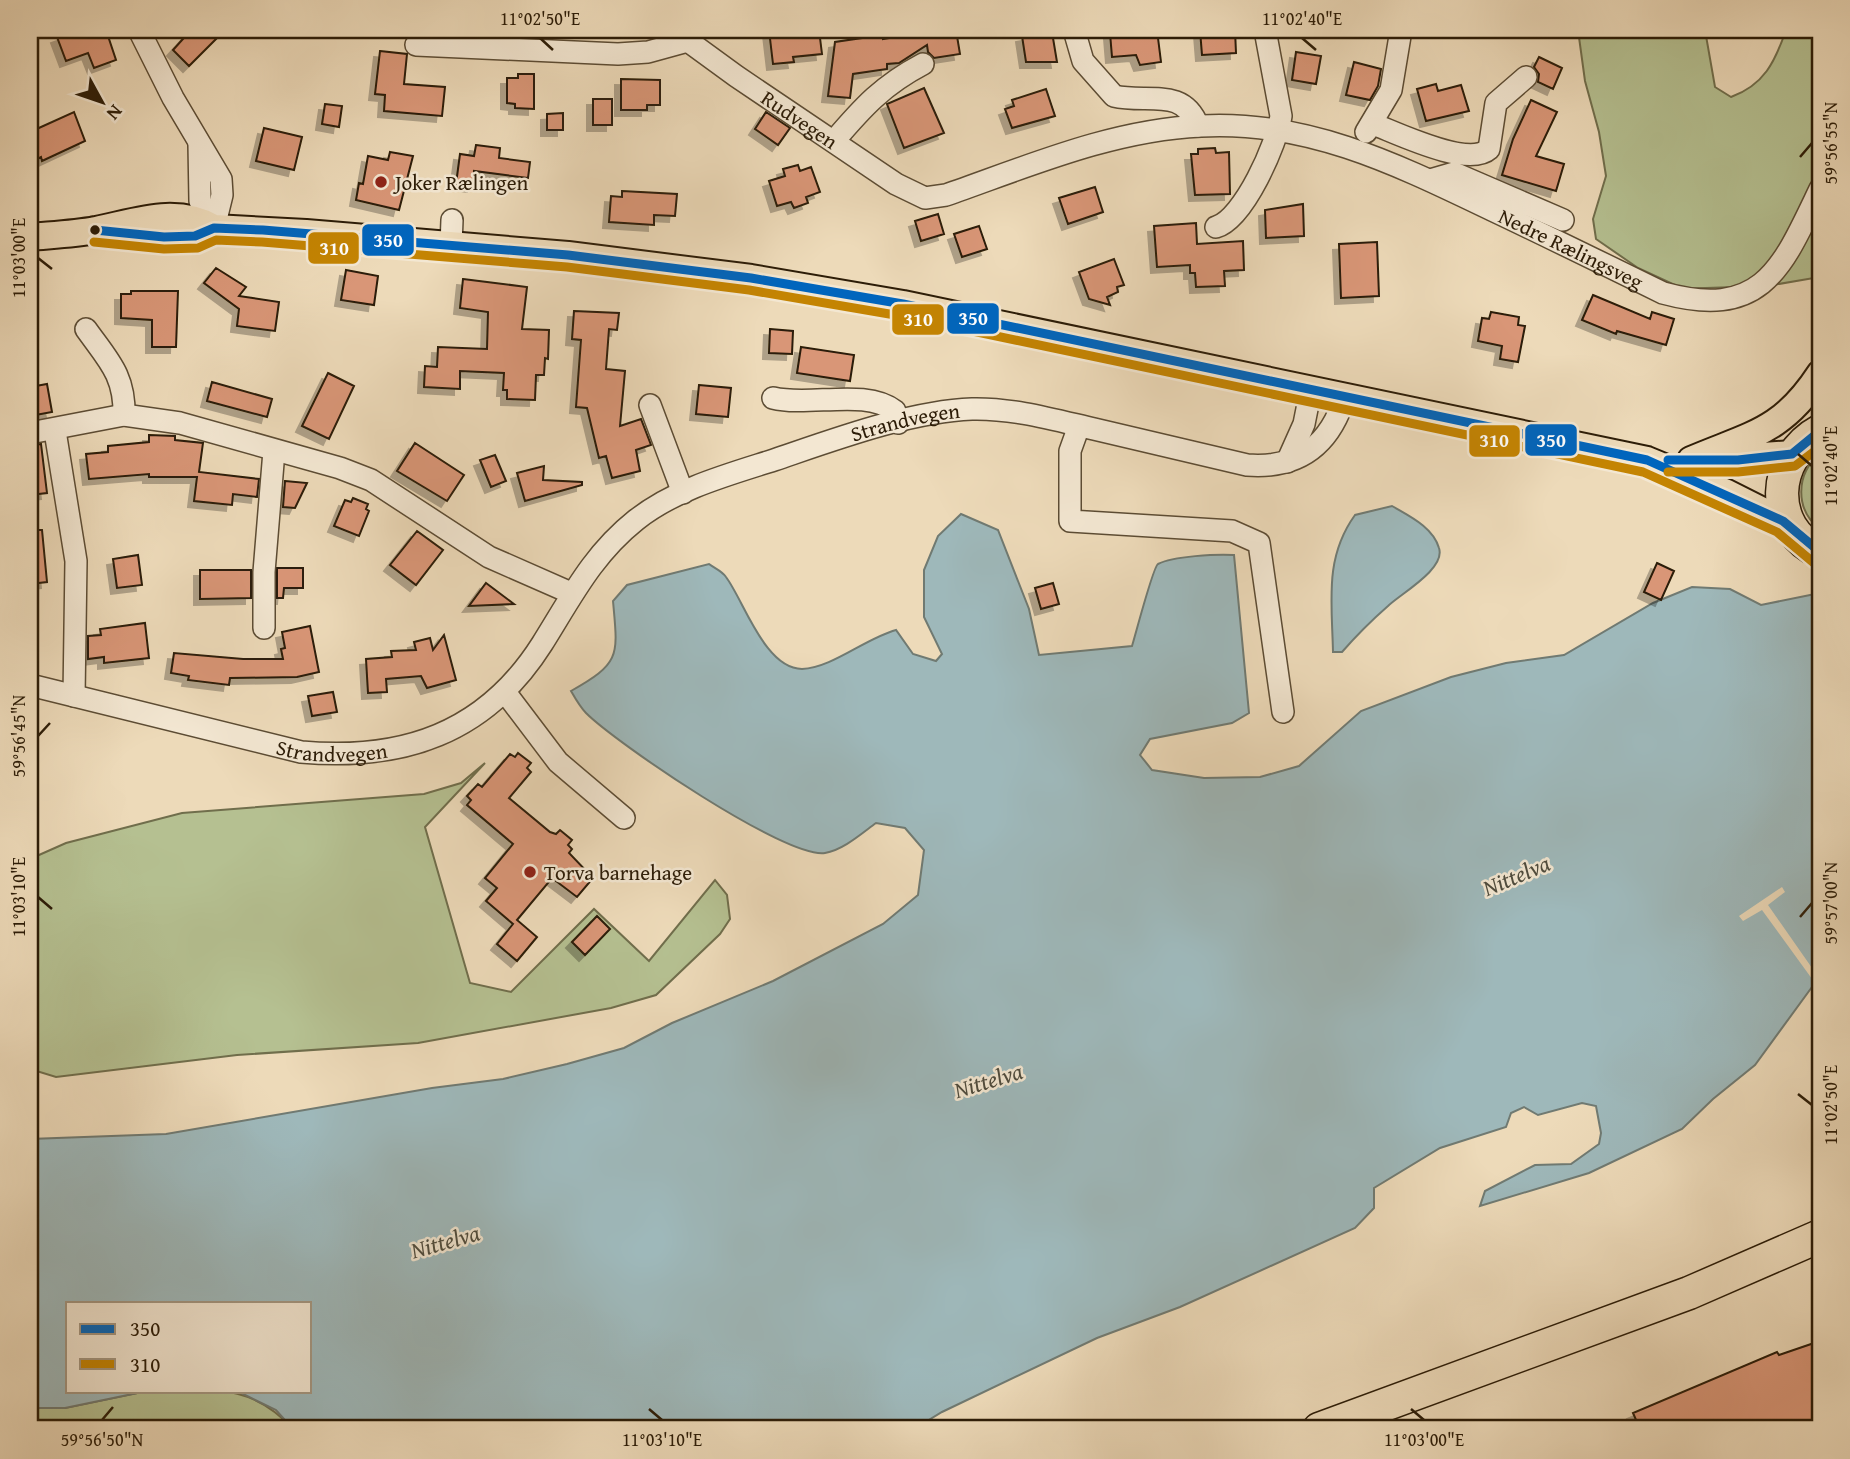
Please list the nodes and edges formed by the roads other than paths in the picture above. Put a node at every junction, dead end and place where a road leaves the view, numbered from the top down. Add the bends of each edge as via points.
1 (139, 30) edge
2 (1074, 30) edge
3 (1265, 30) edge
4 (1401, 30) edge
5 (685, 36) edge
6 (484, 39) edge
7 (416, 45) dead end
8 (923, 64) dead end
9 (1526, 77) dead end
10 (1373, 124) junction
11 (1198, 126) junction
12 (1279, 130) junction
13 (834, 141) junction
14 (1354, 148) junction
15 (1430, 180) junction
16 (1820, 189) edge
17 (925, 198) joint
18 (1563, 220) dead end
19 (1216, 227) dead end
20 (214, 228) junction
21 (30, 237) edge
22 (86, 329) dead end
23 (1820, 374) edge
24 (1311, 389) junction
25 (1345, 396) junction
26 (773, 398) dead end
27 (650, 405) dead end
28 (124, 415) junction
29 (898, 423) junction
30 (1079, 426) junction
31 (55, 430) junction
32 (1820, 431) edge
33 (30, 433) edge
34 (274, 451) junction
35 (1792, 454) junction
36 (1647, 460) junction
37 (1691, 460) junction
38 (1287, 462) junction
39 (683, 493) junction
40 (1810, 547) edge
41 (571, 593) junction
42 (264, 628) dead end
43 (30, 685) edge
44 (505, 692) junction
45 (74, 696) junction
46 (1283, 712) dead end
47 (624, 818) dead end
48 (1813, 1235) edge
49 (1319, 1429) edge

1 - 20 street via 199,144 200,201
2 - 11 street via 1083,61 1114,96 1181,103
3 - 12 street via 1281,116
4 - 10 street via 1395,78
5 - 6 street via 648,52 618,54
5 - 13 street, Rudvegen
6 - 7 street
8 - 13 street via 871,98
9 - 10 street via 1496,103 1486,152 1467,156
10 - 14 street
11 - 12 street, Nedre Rælingsveg
11 - 17 street, Nedre Rælingsveg via 1134,134 1077,149
12 - 14 street, Nedre Rælingsveg
12 - 19 street via 1248,194 1230,219
13 - 17 street, Rudvegen via 896,184
14 - 15 street, Nedre Rælingsveg
15 - 16 street, Nedre Rælingsveg via 1663,293 1704,302 1732,299 1771,277 1787,257
15 - 18 street via 1454,173
20 - 21 main road via 201,221 140,218 95,230
20 - 24 main road via 451,232 903,304
22 - 28 street via 120,376
23 - 37 main road via 1793,411 1775,425
24 - 25 main road
24 - 38 street via 1304,424
25 - 36 main road
25 - 38 street, Strandvegen via 1339,416 1323,438 1311,451
26 - 29 street via 790,402 878,401 895,411
27 - 39 street
28 - 31 street
28 - 34 street via 180,423
29 - 30 street, Strandvegen via 975,409
29 - 39 street, Strandvegen
30 - 38 street, Strandvegen via 1247,465
30 - 46 street via 1070,451 1070,521 1232,531 1259,543
31 - 33 street
31 - 45 street via 76,561
32 - 35 highway
34 - 41 street via 371,480 489,557
34 - 42 street
35 - 37 main road
35 - 40 highway via 1781,498
36 - 37 main road
36 - 40 main road via 1727,493
39 - 41 street, Strandvegen via 616,537
41 - 44 street, Strandvegen via 541,646
43 - 45 street, Strandvegen
44 - 45 street, Strandvegen via 477,714 421,742 386,752 341,755 279,748
44 - 47 street via 558,762
48 - 49 highway via 1689,1293

